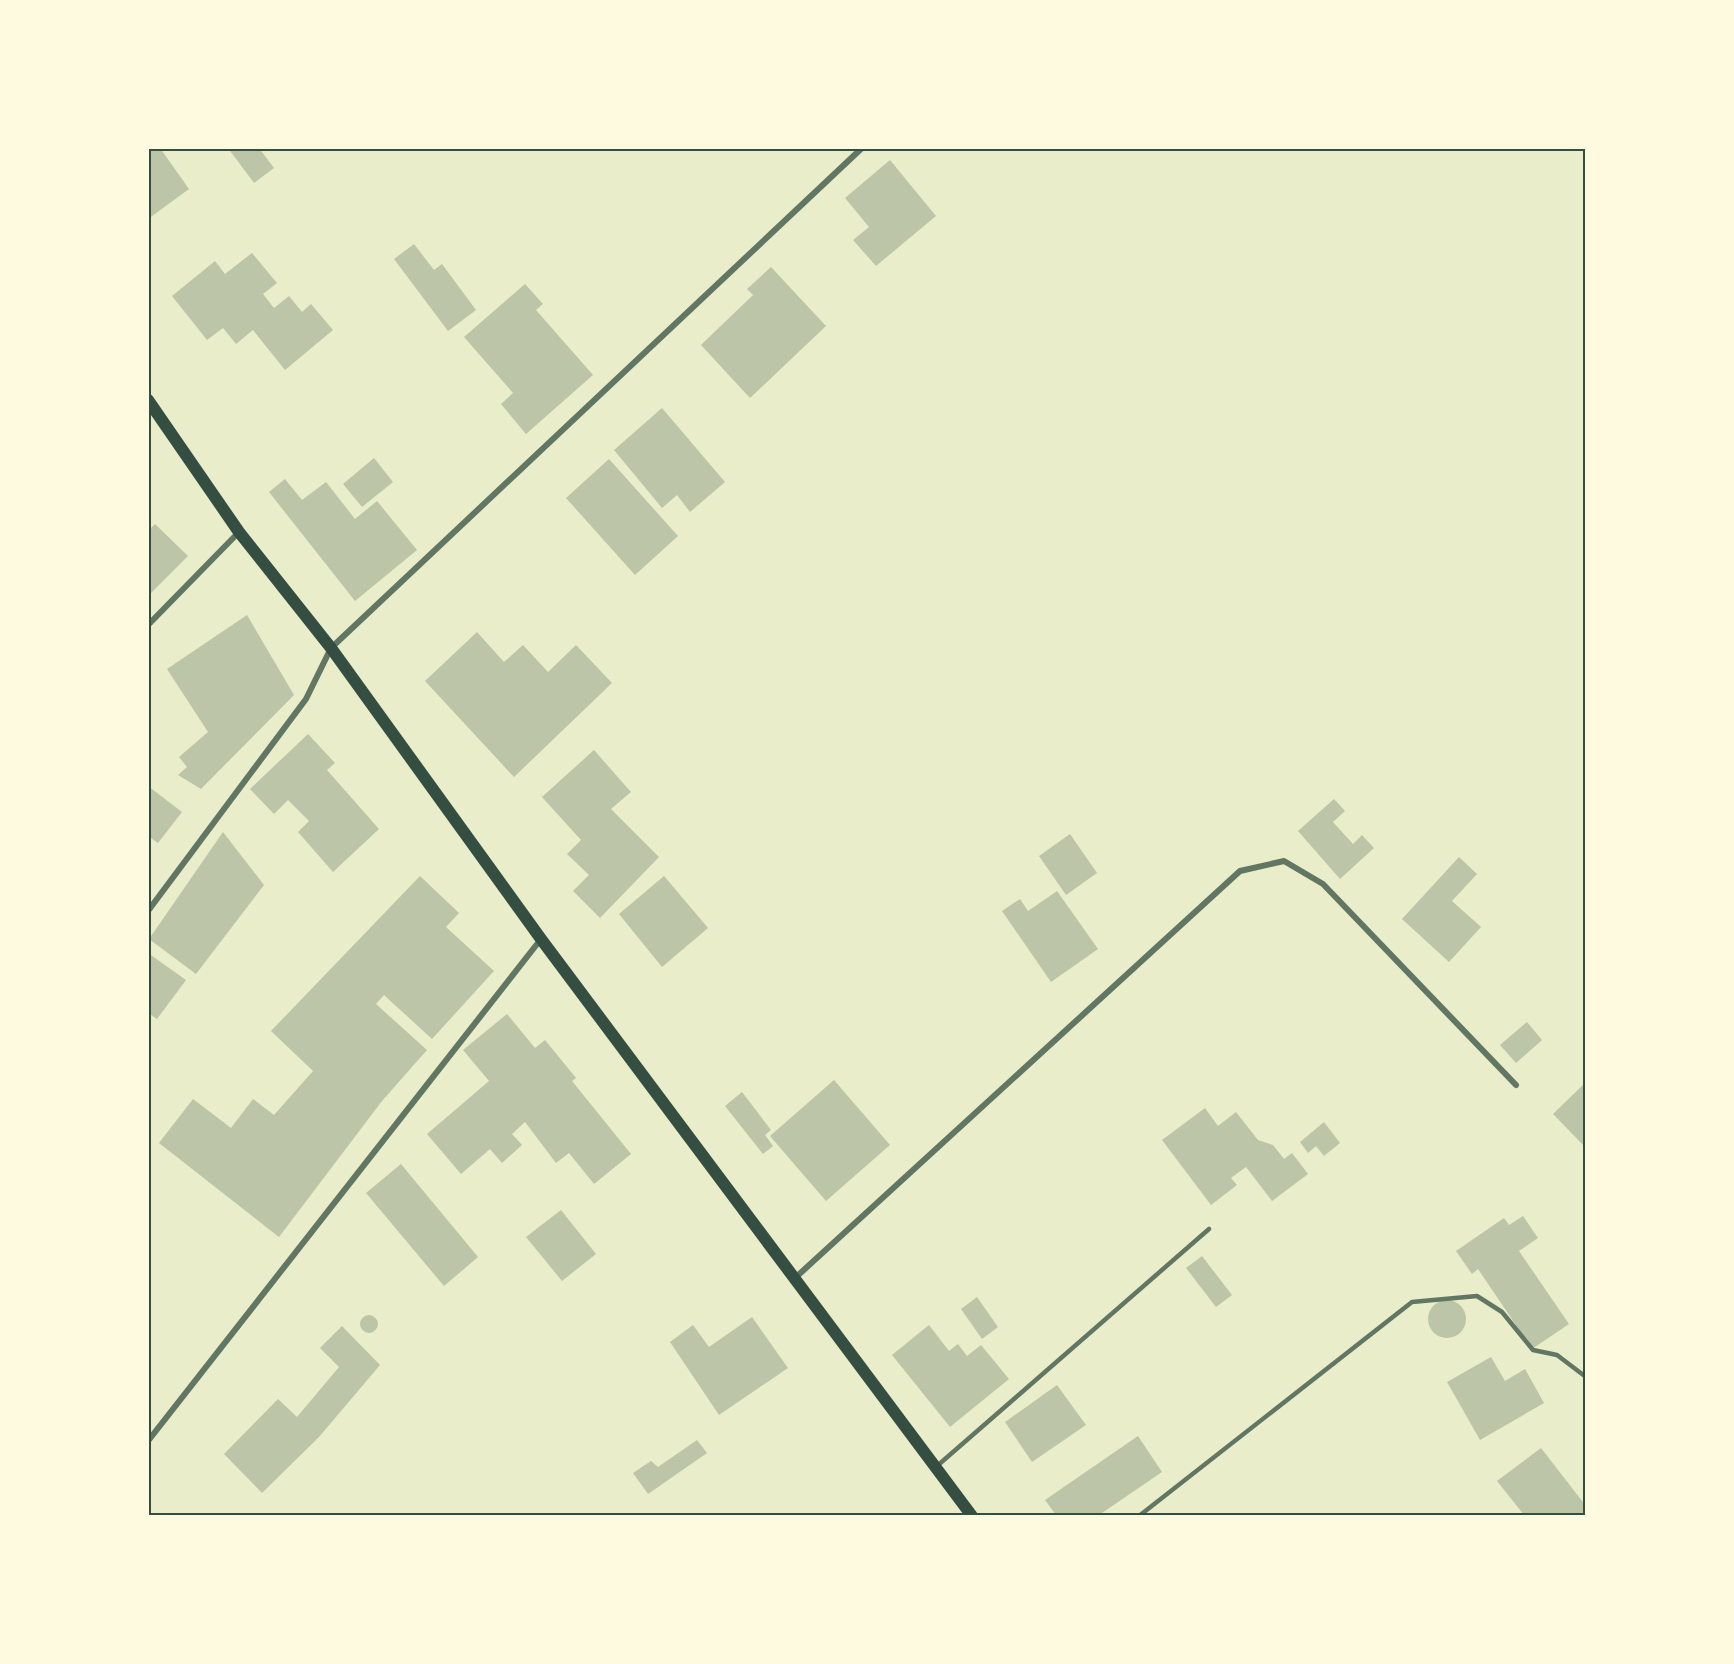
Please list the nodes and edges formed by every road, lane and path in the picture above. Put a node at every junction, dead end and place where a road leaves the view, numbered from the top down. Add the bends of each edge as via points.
1 (862, 148) edge
2 (148, 400) edge
3 (239, 532) junction
4 (148, 625) edge
5 (331, 648) junction
6 (148, 911) edge
7 (541, 939) junction
8 (1516, 1085) dead end
9 (1209, 1229) dead end
10 (795, 1278) junction
11 (1586, 1377) edge
12 (148, 1441) edge
13 (936, 1467) junction
14 (972, 1515) edge
15 (1139, 1515) edge

1 - 5 street
2 - 3 main road
3 - 4 street
3 - 5 main road
5 - 6 street via 306,699
5 - 7 main road
7 - 10 main road
7 - 12 street
8 - 10 street via 1323,884 1284,861 1240,871
9 - 13 lane
10 - 13 main road
11 - 15 lane via 1557,1355 1533,1350 1502,1312 1477,1296 1412,1302
13 - 14 main road

